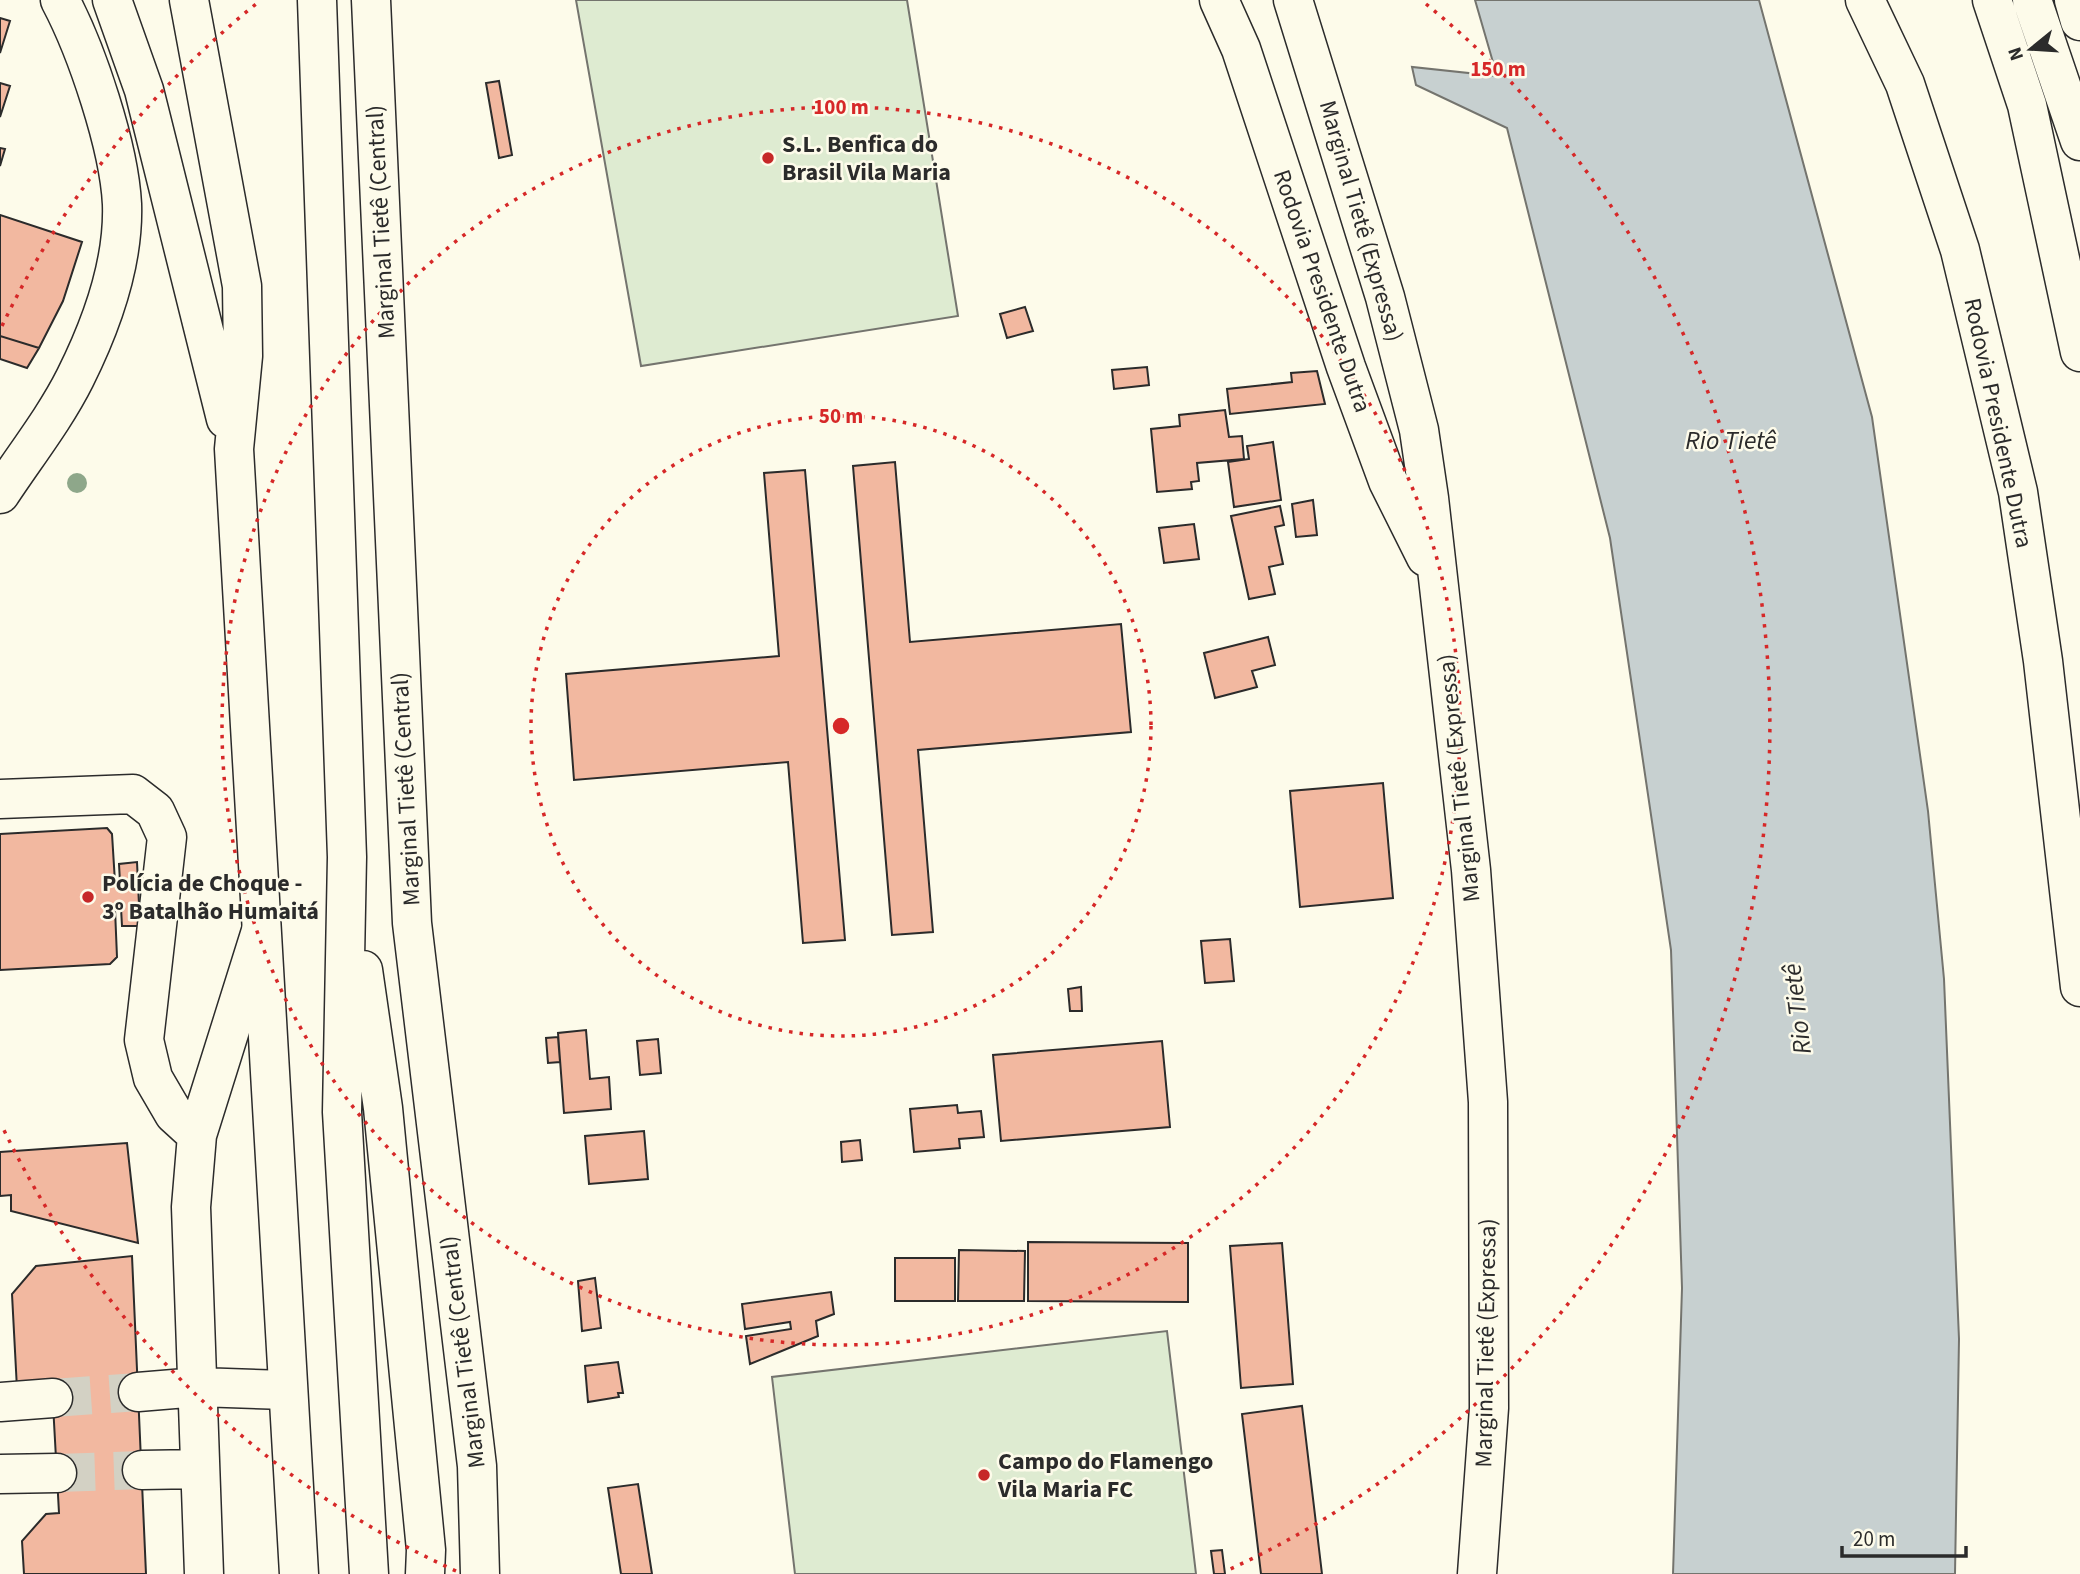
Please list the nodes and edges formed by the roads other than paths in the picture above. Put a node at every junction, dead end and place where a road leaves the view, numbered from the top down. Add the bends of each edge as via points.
1 (60, 0) edge
2 (113, 0) edge
3 (189, 0) edge
4 (317, 0) edge
5 (371, 0) edge
6 (1219, 0) edge
7 (1293, 0) edge
8 (1865, 0) edge
9 (1992, 0) edge
10 (2032, 0) edge
11 (2074, 0) edge
12 (2080, 21) edge
13 (2080, 141) edge
14 (2080, 352) edge
15 (234, 449) junction
16 (0, 495) edge
17 (1436, 578) junction
18 (0, 799) edge
19 (347, 857) junction
20 (262, 929) junction
21 (2080, 987) edge
22 (197, 1135) junction
23 (198, 1387) junction
24 (286, 1390) junction
25 (138, 1392) tunnel mouth
26 (53, 1398) tunnel mouth
27 (0, 1402) edge
28 (200, 1469) junction
29 (142, 1471) tunnel mouth
30 (57, 1473) tunnel mouth
31 (0, 1474) edge
32 (204, 1574) edge
33 (299, 1574) edge
34 (369, 1574) edge
35 (425, 1574) edge
36 (480, 1574) edge
37 (1477, 1574) edge

1 - 16 main road via 106,115 122,204 116,260 101,322 74,380
2 - 15 main road via 144,90
3 - 15 main road via 242,286 243,356
4 - 19 main road
5 - 36 main road, Marginal Tietê (Central) via 412,923 477,1466
6 - 17 main road, Rodovia Presidente Dutra via 1241,49 1388,481
7 - 17 main road, Marginal Tietê (Expressa) via 1385,297 1419,430
8 - 21 main road, Rodovia Presidente Dutra via 1905,85 1959,250 2018,492 2043,660
9 - 14 main road via 2027,105
10 - 13 main road
11 - 12 main road
15 - 20 main road
17 - 37 main road, Marginal Tietê (Expressa) via 1471,870 1488,1102 1489,1408
18 - 22 main road via 133,794 155,811 167,837 144,1040 153,1078 174,1114
19 - 34 main road via 342,1112
19 - 35 main road via 383,1108
20 - 22 main road
20 - 24 main road
22 - 23 main road via 191,1207
23 - 24 main road
23 - 25 main road
23 - 28 main road
24 - 33 main road
26 - 27 main road
28 - 29 main road
28 - 32 main road
30 - 31 main road

